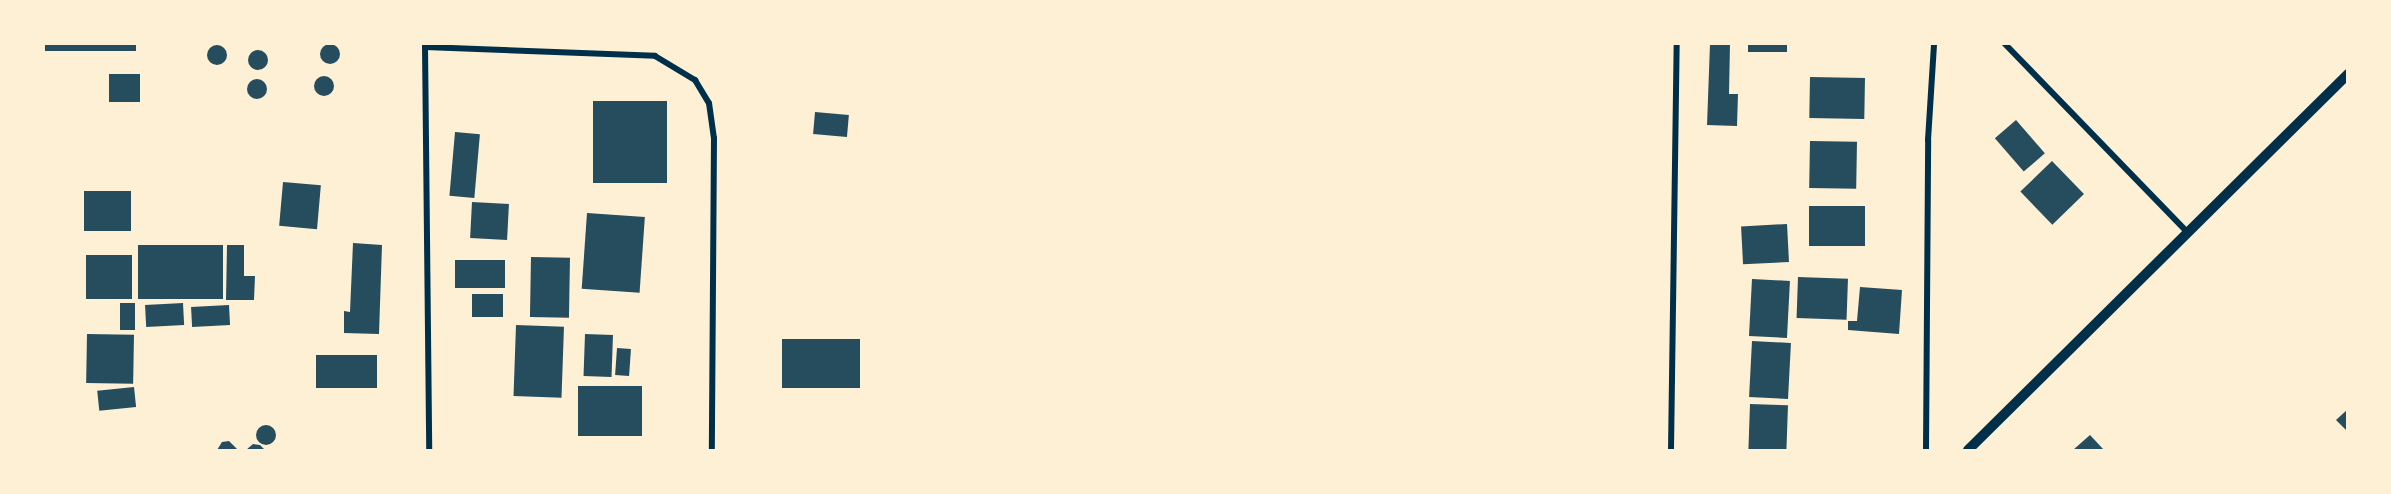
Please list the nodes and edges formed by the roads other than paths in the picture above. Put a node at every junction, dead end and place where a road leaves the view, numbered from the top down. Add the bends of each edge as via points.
1 (1677, 44) edge
2 (1934, 44) edge
3 (2005, 44) edge
4 (425, 45) edge
5 (2348, 74) edge
6 (2188, 233) junction
7 (429, 450) edge
8 (712, 450) edge
9 (1671, 450) edge
10 (1926, 450) edge
11 (1968, 450) edge

1 - 9 street
2 - 10 street via 1928,140
3 - 6 street
4 - 7 street
4 - 8 street via 655,56 695,80 710,103 714,138
5 - 6 street
6 - 11 street

